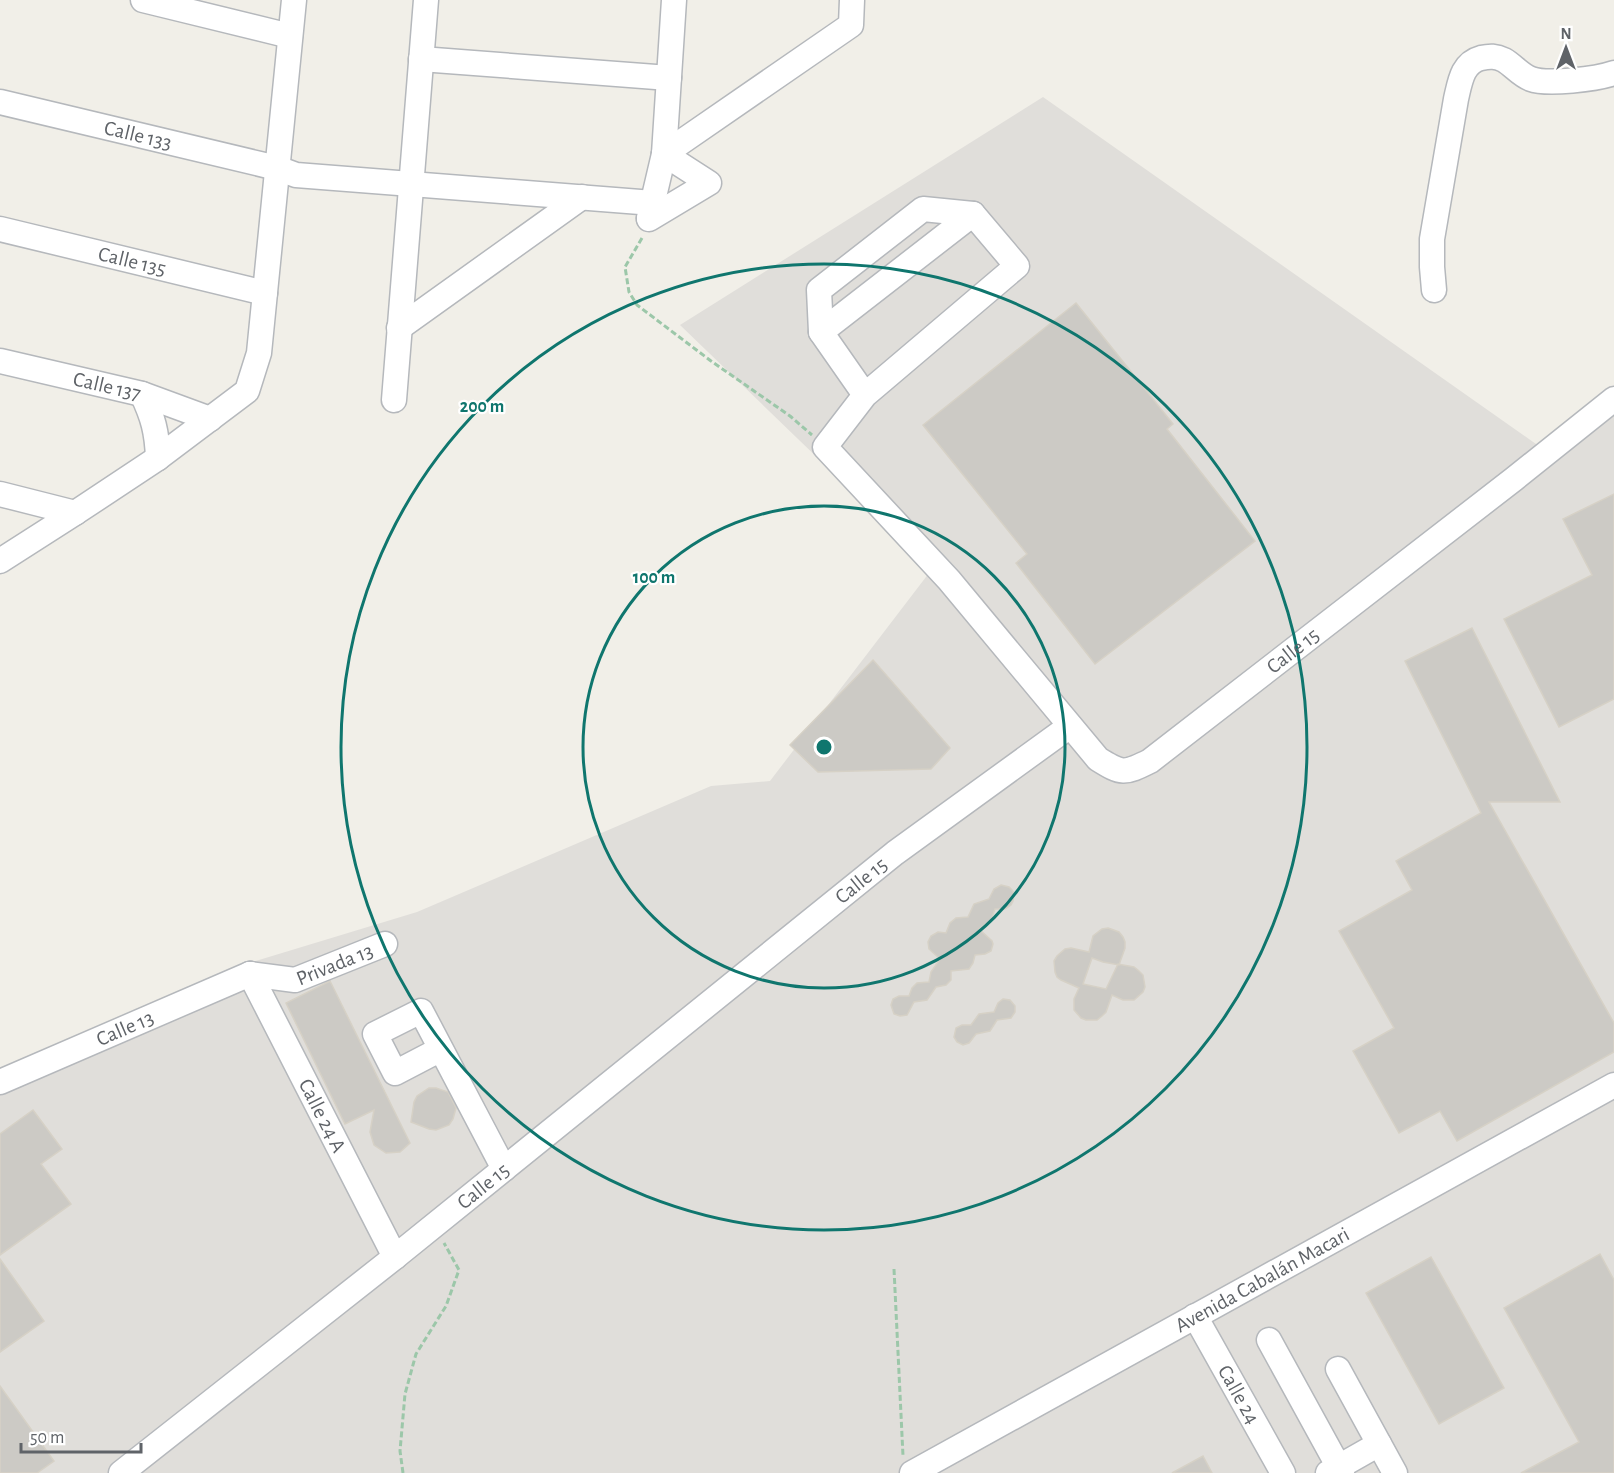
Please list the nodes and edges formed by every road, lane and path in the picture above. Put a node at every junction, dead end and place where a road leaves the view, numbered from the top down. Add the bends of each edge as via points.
1 (143, 0) edge
2 (294, 0) edge
3 (426, 0) edge
4 (674, 0) edge
5 (852, 0) edge
6 (290, 36) junction
7 (421, 59) junction
8 (1614, 73) edge
9 (669, 78) junction
10 (0, 102) edge
11 (664, 154) junction
12 (277, 168) junction
13 (411, 183) junction
14 (582, 197) junction
15 (651, 211) junction
16 (973, 214) junction
17 (0, 229) edge
18 (1434, 290) dead end
19 (265, 293) junction
20 (399, 328) junction
21 (821, 332) junction
22 (0, 361) edge
23 (142, 394) junction
24 (865, 395) junction
25 (1614, 399) edge
26 (394, 400) dead end
27 (210, 419) junction
28 (825, 447) junction
29 (158, 458) junction
30 (0, 494) edge
31 (75, 513) junction
32 (0, 561) edge
33 (1070, 726) junction
34 (385, 944) dead end
35 (250, 974) junction
36 (441, 1049) dead end
37 (0, 1082) edge
38 (1614, 1085) edge
39 (504, 1169) junction
40 (435, 1225) junction
41 (395, 1257) junction
42 (894, 1269) dead end
43 (1196, 1316) junction
44 (1269, 1340) dead end
45 (1338, 1369) dead end
46 (1379, 1444) junction
47 (908, 1467) edge
48 (1336, 1471) edge
49 (121, 1473) edge
50 (404, 1473) edge
51 (1283, 1473) edge
52 (1395, 1473) edge

1 - 6 street
2 - 6 street
3 - 7 street
4 - 9 street
5 - 11 street via 851,25
6 - 12 street
7 - 9 street
7 - 13 street
8 - 18 street via 1548,81 1531,79 1492,56 1468,65 1456,99 1432,239
9 - 11 street
10 - 12 street, Calle 133
11 - 15 street
11 - 15 street via 709,183
12 - 13 street, Calle 133 via 296,175
12 - 19 street
13 - 14 street, Calle 133
13 - 20 street
14 - 15 street, Calle 133
14 - 20 street
15 - 28 path via 646,230 624,267 629,292 637,305 790,416
16 - 21 street
16 - 21 street via 923,209 819,290
16 - 24 street via 1017,266
17 - 19 street, Calle 135
19 - 27 street via 259,353 247,391
20 - 26 street
21 - 24 street
22 - 23 street, Calle 137
23 - 27 street, Calle 137
23 - 29 street via 152,414
24 - 28 street
25 - 33 street, Calle 15 via 1149,761 1131,770 1116,770 1098,759
27 - 29 street
28 - 33 street via 949,580
29 - 31 street
30 - 31 street
31 - 32 street
33 - 39 street, Calle 15 via 895,853
34 - 35 street, Privada 13 via 295,980
35 - 37 street, Calle 13
35 - 41 street, Calle 24 A
36 - 39 street
38 - 43 street, Avenida Cabalán Macari
39 - 40 street, Calle 15
40 - 41 street, Calle 15
40 - 50 path via 459,1270 446,1305 416,1354 405,1394 400,1451
41 - 49 street, Calle 15
42 - 47 path
43 - 47 street, Avenida Cabalán Macari
43 - 51 street, Calle 24
44 - 48 street
45 - 46 street
46 - 48 street
46 - 52 street

